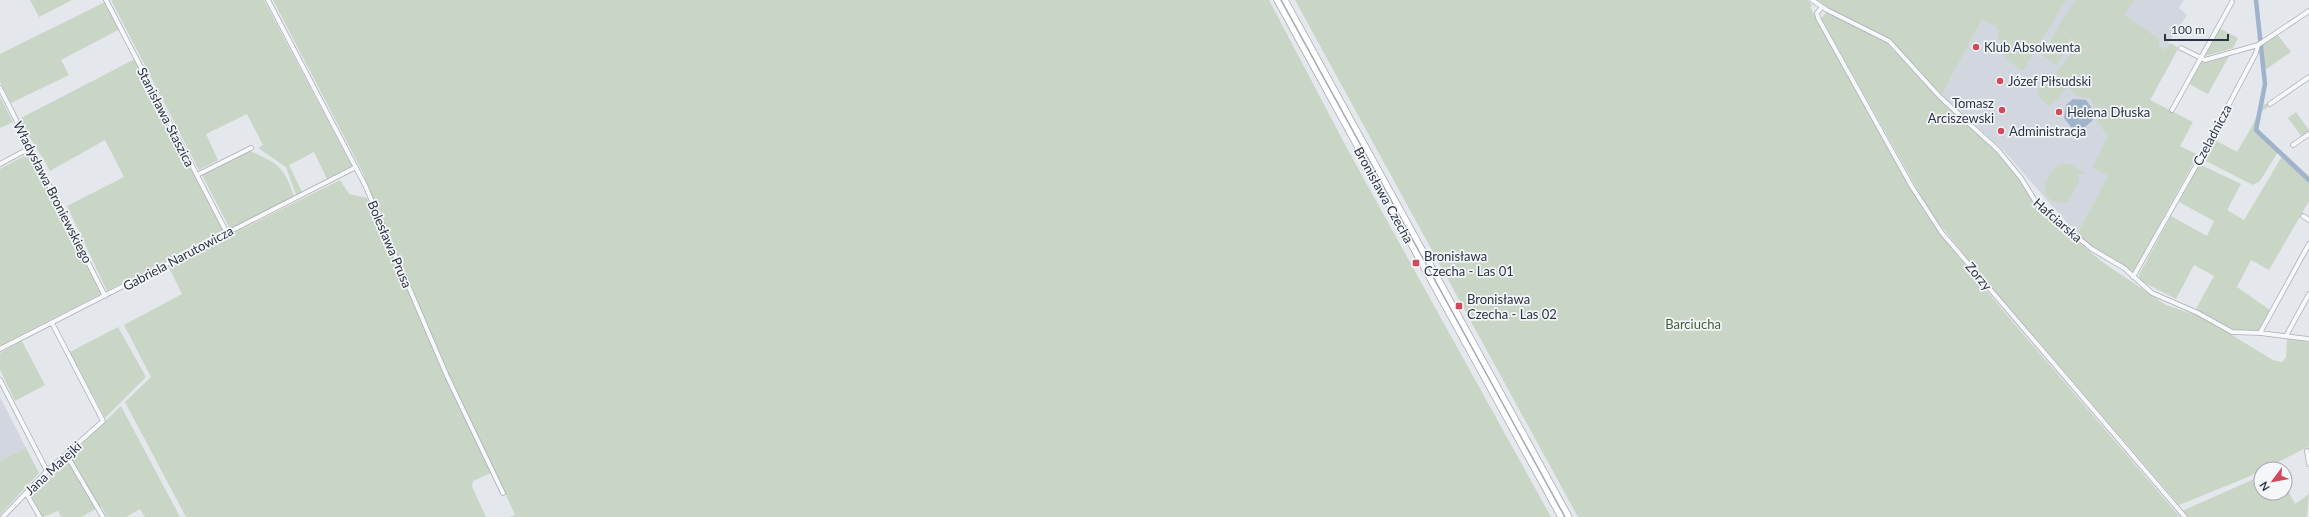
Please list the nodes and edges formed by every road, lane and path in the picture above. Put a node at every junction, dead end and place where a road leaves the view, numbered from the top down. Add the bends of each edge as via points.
1 (106, 0) edge
2 (268, 0) edge
3 (1277, 0) edge
4 (1285, 0) edge
5 (1812, 0) edge
6 (2232, 2) dead end
7 (1822, 7) junction
8 (2309, 11) edge
9 (2260, 44) junction
10 (2181, 48) dead end
11 (2201, 59) junction
12 (2309, 77) edge
13 (0, 88) edge
14 (2270, 104) dead end
15 (2172, 110) dead end
16 (2309, 134) edge
17 (2294, 145) dead end
18 (30, 148) junction
19 (251, 148) dead end
20 (0, 164) edge
21 (356, 167) junction
22 (196, 175) junction
23 (2303, 216) dead end
24 (2309, 220) edge
25 (227, 233) junction
26 (2309, 244) edge
27 (2133, 277) junction
28 (2309, 294) edge
29 (105, 296) junction
30 (52, 323) junction
31 (2260, 333) junction
32 (2286, 336) junction
33 (2309, 339) edge
34 (0, 349) edge
35 (0, 380) edge
36 (2307, 450) dead end
37 (66, 454) junction
38 (2309, 464) edge
39 (48, 472) junction
40 (26, 493) junction
41 (503, 493) dead end
42 (3, 517) edge
43 (40, 517) edge
44 (103, 517) edge
45 (1560, 517) edge
46 (1569, 517) edge
47 (2185, 517) edge

1 - 22 street, Stanisława Staszica
2 - 21 street, Bolesława Prusa
3 - 45 main road, Bronisława Czecha
4 - 46 main road, Bronisława Czecha
5 - 7 street, Hafciarska
6 - 11 street
7 - 27 street, Hafciarska via 1889,41 1940,97 1998,150 2021,178 2037,204 2092,249 2124,268
7 - 47 street, Zorzy via 1817,13 1819,20 1928,214
8 - 9 street
9 - 11 street
9 - 27 street, Czeladnicza via 2201,157
10 - 11 street
11 - 15 street
12 - 14 street
13 - 18 street, Władysława Broniewskiego
16 - 17 street
18 - 20 street
18 - 29 street, Władysława Broniewskiego
19 - 22 street
21 - 25 street, Gabriela Narutowicza
21 - 41 street, Bolesława Prusa via 447,376
22 - 25 street, Stanisława Staszica
23 - 24 street
25 - 29 street, Gabriela Narutowicza
26 - 31 street
27 - 31 street, Hafciarska via 2158,297 2198,313 2232,332
28 - 32 street
29 - 30 street, Gabriela Narutowicza
30 - 34 street, Gabriela Narutowicza
30 - 37 street, Jana Matejki via 103,420
31 - 32 street, Hafciarska
32 - 33 street, Hafciarska
35 - 39 street
36 - 38 street
37 - 39 street, Jana Matejki
37 - 44 street
39 - 40 street, Jana Matejki
40 - 42 street, Jana Matejki
40 - 43 street

